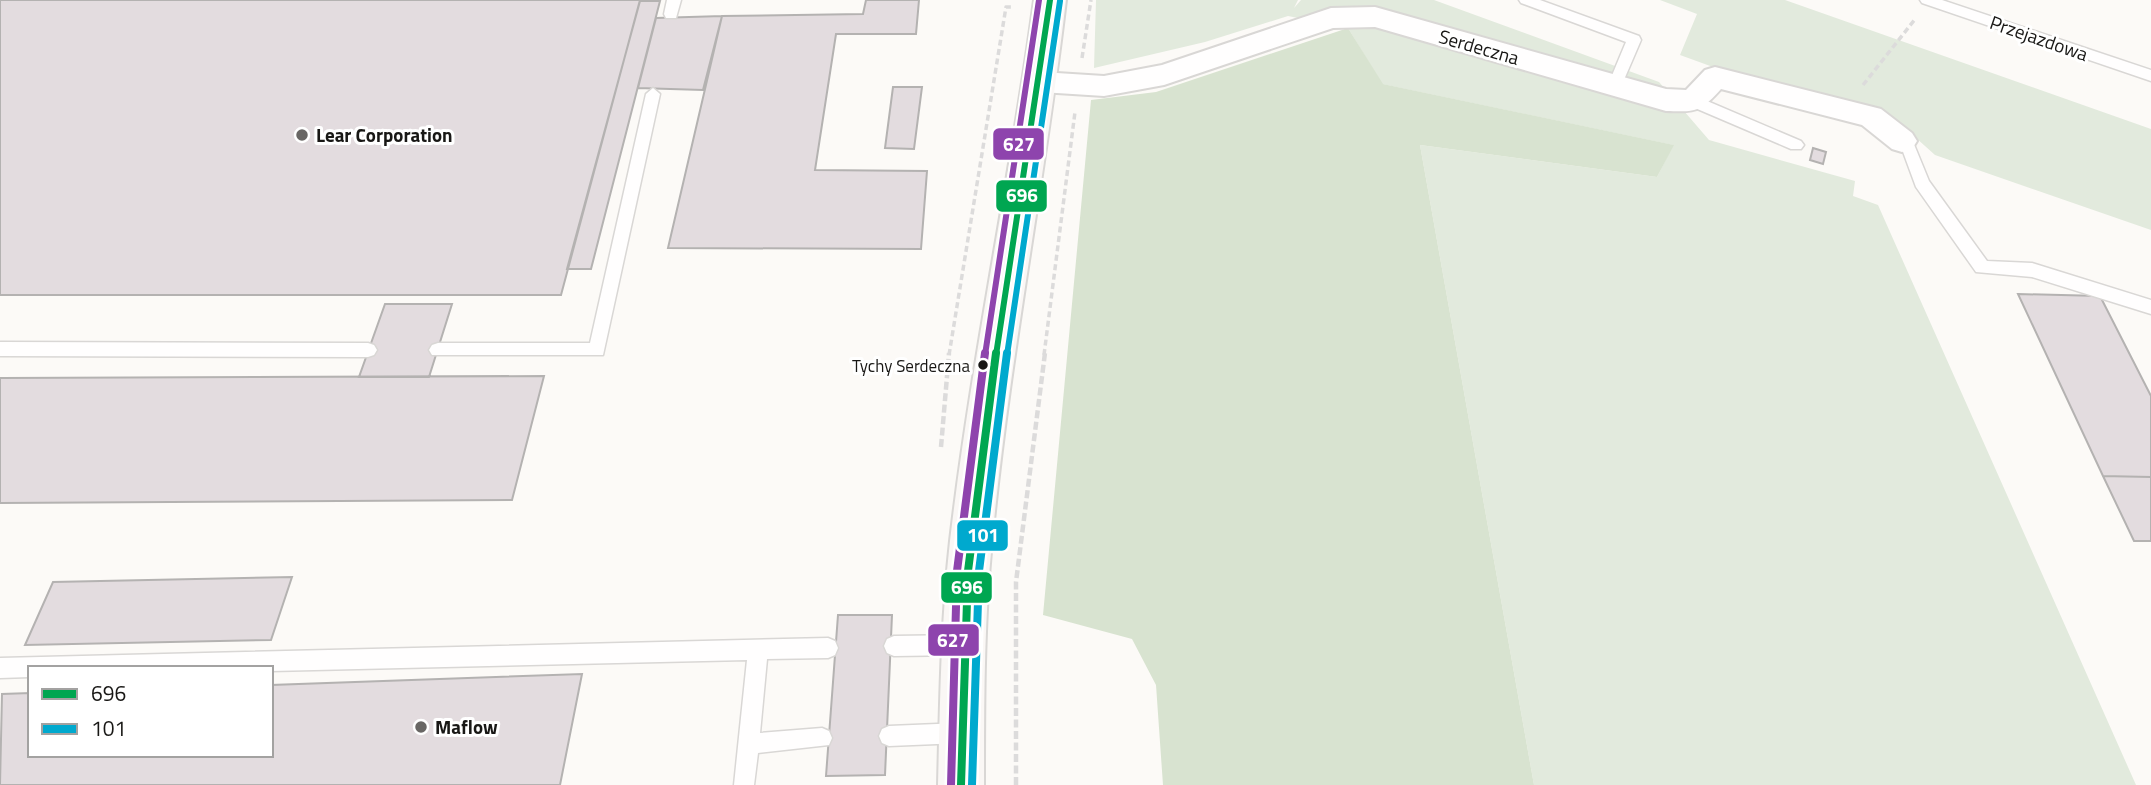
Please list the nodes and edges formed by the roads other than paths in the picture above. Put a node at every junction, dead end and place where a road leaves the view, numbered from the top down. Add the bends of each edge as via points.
1 (1050, 0) edge
2 (1527, 0) edge
3 (1928, 0) edge
4 (2151, 75) edge
5 (1041, 82) junction
6 (1615, 86) junction
7 (653, 94) dead end
8 (1693, 101) junction
9 (1902, 141) joint
10 (1796, 145) dead end
11 (2151, 307) edge
12 (0, 349) edge
13 (369, 350) dead end
14 (438, 350) dead end
15 (963, 645) junction
16 (894, 646) dead end
17 (828, 648) dead end
18 (758, 649) junction
19 (80, 666) edge
20 (28, 667) edge
21 (0, 668) edge
22 (961, 733) junction
23 (889, 736) dead end
24 (822, 738) dead end
25 (748, 744) junction
26 (744, 785) edge
27 (961, 785) edge

1 - 5 street
2 - 6 lane via 1634,40
3 - 4 lane, Przejazdowa
5 - 6 street, Serdeczna via 1104,86 1164,75 1332,18 1375,17
5 - 15 street via 982,450
6 - 8 street, Serdeczna via 1666,100
7 - 14 lane via 597,350
8 - 9 street via 1715,77 1871,117
8 - 10 lane
9 - 11 lane via 1922,183 1982,267 2032,270
12 - 13 lane
15 - 16 lane
15 - 22 street
17 - 18 lane
18 - 19 lane
18 - 25 lane
20 - 21 lane
22 - 23 lane
22 - 27 street
24 - 25 lane
25 - 26 lane

